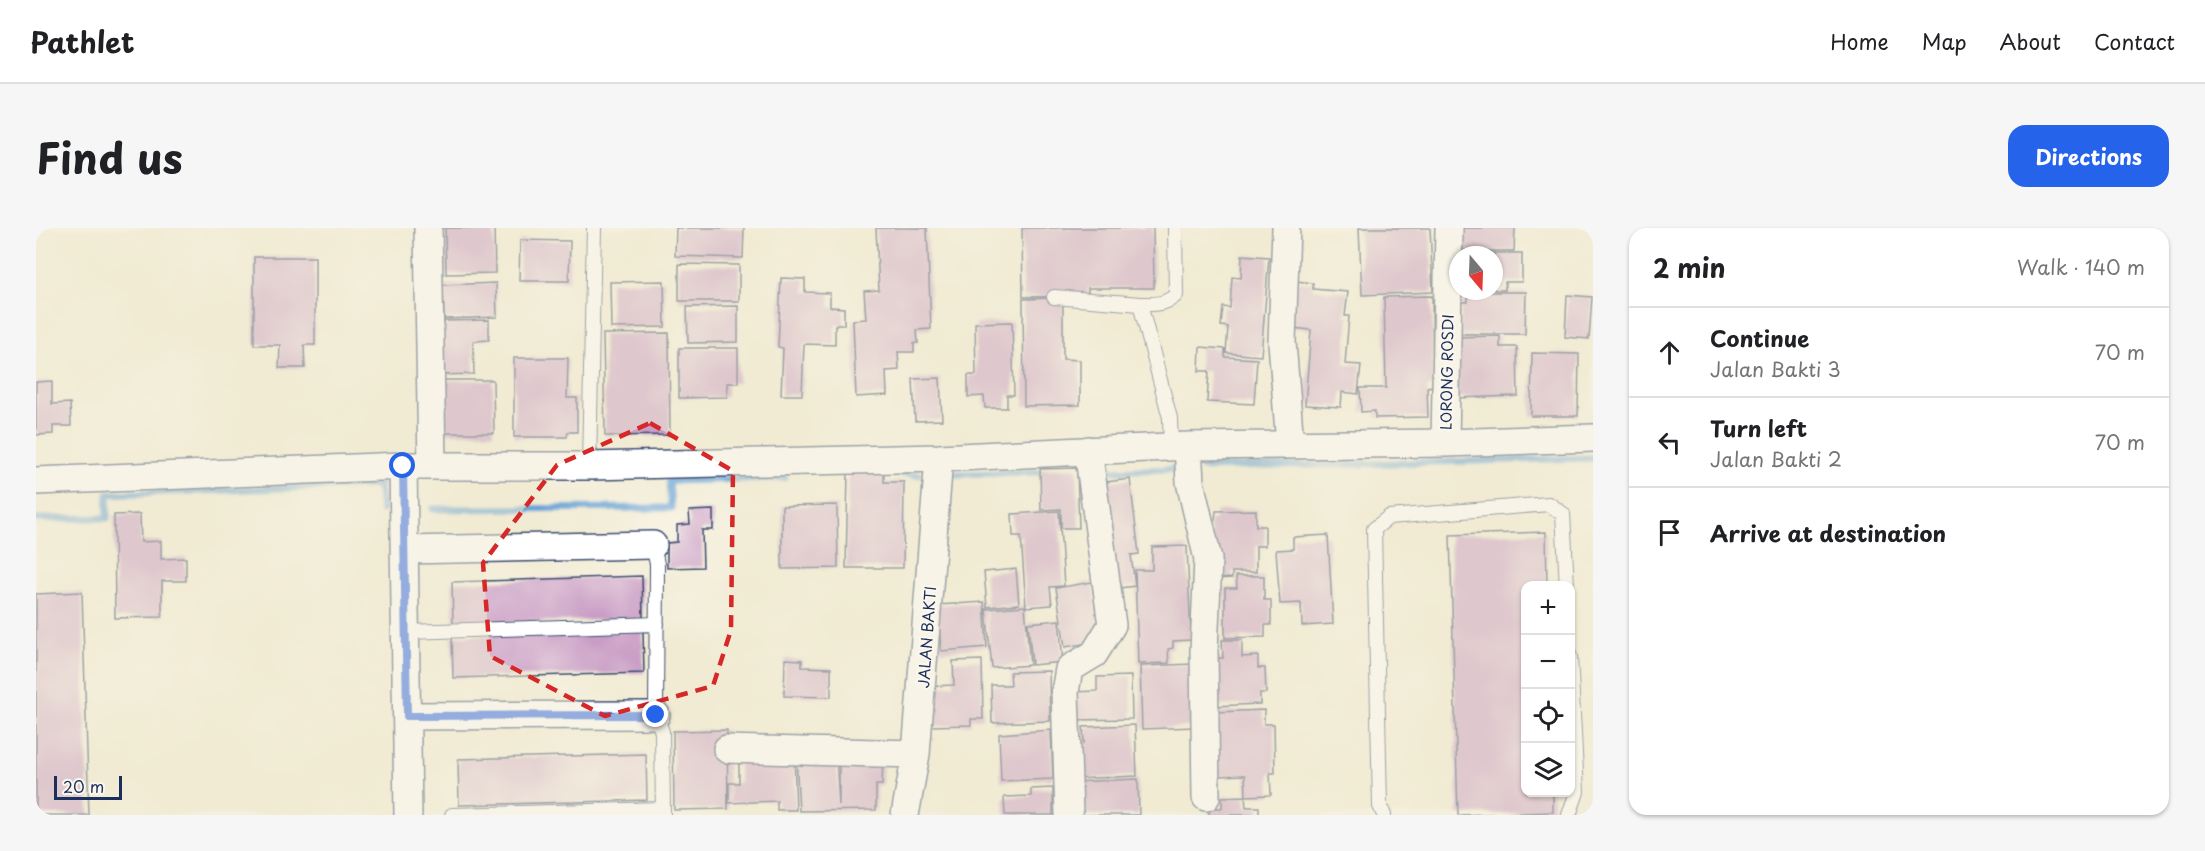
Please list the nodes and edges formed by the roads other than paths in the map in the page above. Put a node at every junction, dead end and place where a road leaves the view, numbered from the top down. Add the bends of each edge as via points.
1 (428, 228) edge
2 (594, 228) edge
3 (1175, 228) edge
4 (1286, 228) edge
5 (1449, 228) edge
6 (1054, 297) dead end
7 (1140, 304) junction
8 (1593, 438) edge
9 (1445, 443) junction
10 (1290, 445) junction
11 (1179, 447) junction
12 (1088, 450) junction
13 (939, 458) junction
14 (589, 465) junction
15 (403, 466) junction
16 (432, 466) junction
17 (36, 480) edge
18 (653, 545) joint
19 (405, 550) junction
20 (1567, 581) edge
21 (657, 624) junction
22 (406, 632) junction
23 (1572, 689) edge
24 (656, 715) junction
25 (407, 716) junction
26 (727, 749) dead end
27 (916, 754) junction
28 (1206, 797) dead end
29 (663, 812) edge
30 (408, 815) edge
31 (452, 815) edge
32 (905, 815) edge
33 (1069, 815) edge
34 (1384, 815) edge
35 (1569, 815) edge

1 - 16 street
2 - 14 lane
3 - 7 lane via 1176,295 1160,305
4 - 10 street via 1282,342
5 - 9 street, LORONG ROSDI
6 - 7 lane
7 - 11 lane
8 - 9 street
9 - 10 street
10 - 11 street
11 - 12 street
11 - 28 street via 1208,559 1204,651
12 - 13 street
12 - 33 street via 1112,625 1094,654 1069,669 1065,692
13 - 14 street
13 - 27 street, JALAN BAKTI
14 - 16 street
15 - 16 street
15 - 17 street
15 - 19 street
18 - 19 street
18 - 21 lane via 657,564
19 - 22 street
20 - 34 lane via 1563,514 1549,504 1389,517 1374,529 1380,806
21 - 22 lane
21 - 24 lane
22 - 25 street
23 - 35 lane via 1577,792
24 - 25 street
24 - 29 lane via 662,732
25 - 30 street
26 - 27 street
27 - 32 street, JALAN BAKTI
29 - 31 lane

